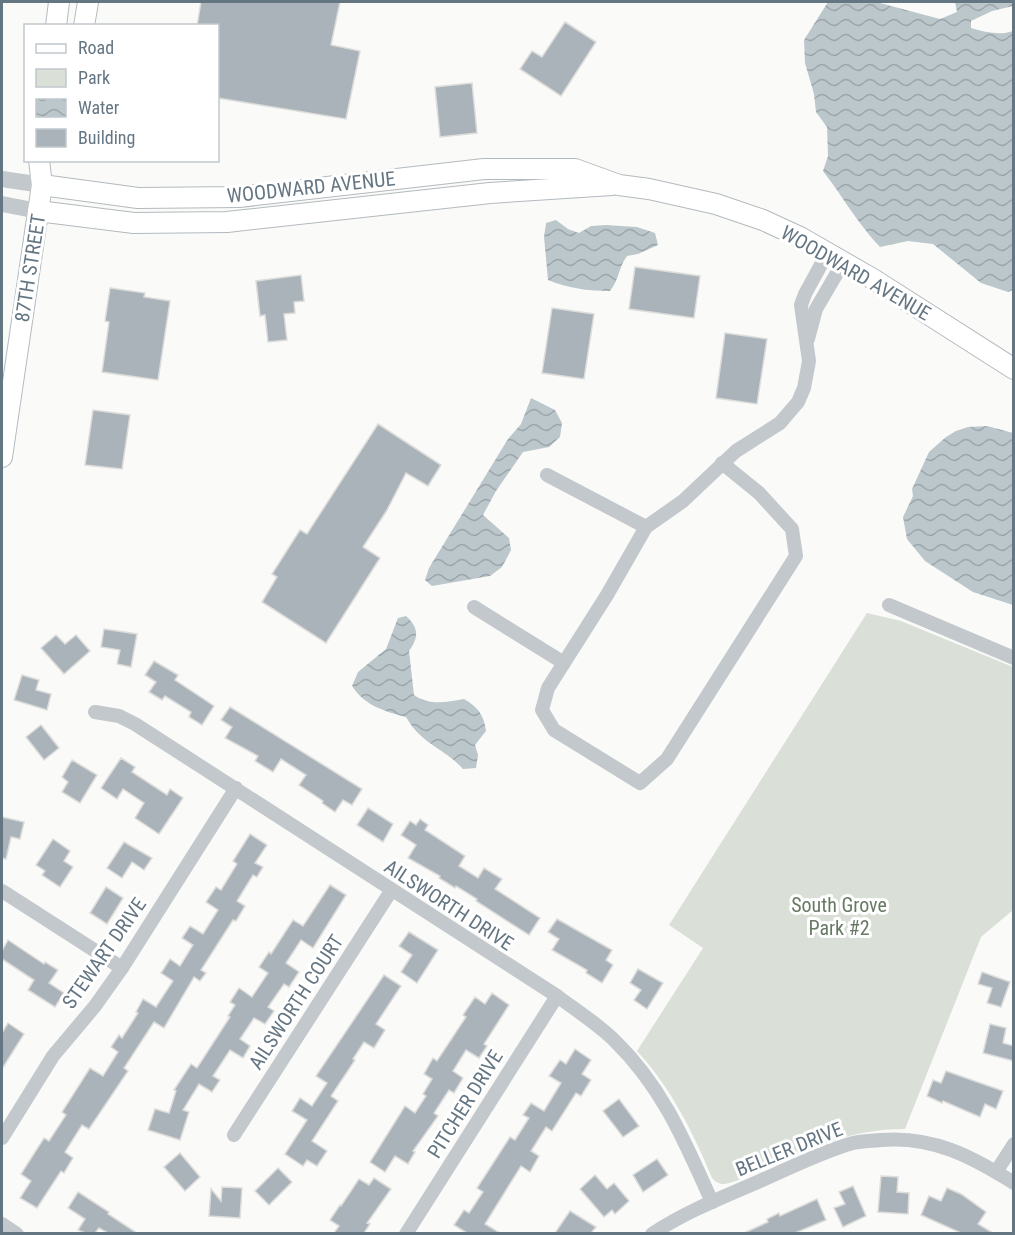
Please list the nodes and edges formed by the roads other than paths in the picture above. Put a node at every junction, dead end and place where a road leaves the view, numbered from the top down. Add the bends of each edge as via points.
1 (59, 2) edge
2 (88, 2) edge
3 (56, 24) edge
4 (84, 24) edge
5 (39, 162) edge
6 (53, 162) edge
7 (2, 179) edge
8 (619, 184) junction
9 (42, 186) junction
10 (2, 204) edge
11 (38, 211) junction
12 (836, 256) junction
13 (1014, 369) edge
14 (2, 457) edge
15 (722, 463) junction
16 (547, 475) dead end
17 (646, 527) junction
18 (889, 605) dead end
19 (474, 607) dead end
20 (1014, 658) edge
21 (564, 663) junction
22 (95, 712) dead end
23 (236, 788) junction
24 (2, 891) edge
25 (391, 891) junction
26 (122, 968) junction
27 (557, 996) junction
28 (234, 1135) dead end
29 (2, 1138) edge
30 (1014, 1144) edge
31 (996, 1172) junction
32 (1014, 1183) edge
33 (712, 1202) junction
34 (2, 1224) edge
35 (16, 1233) edge
36 (406, 1233) edge
37 (652, 1233) edge

1 - 3 main road
2 - 4 main road
5 - 9 main road
6 - 9 main road
7 - 9 street, WOODWARD AVENUE
8 - 9 main road, WOODWARD AVENUE via 575,169 535,168 407,176 238,197 138,198
8 - 11 main road, WOODWARD AVENUE via 490,193 218,223 134,222
8 - 12 main road, WOODWARD AVENUE via 716,204 763,220
9 - 11 main road, 87TH STREET
10 - 11 street, WOODWARD AVENUE
11 - 14 main road, 87TH STREET
12 - 13 main road, WOODWARD AVENUE
12 - 15 street via 805,294 801,305 808,361 804,388 790,414
15 - 17 street via 682,501
15 - 21 street via 759,493 792,529 796,556 667,759 640,783 554,730 542,710 548,688
16 - 17 street
17 - 21 street
18 - 20 street
19 - 21 street
22 - 23 street, AILSWORTH DRIVE via 119,716 135,724
23 - 25 street, AILSWORTH DRIVE
23 - 26 street, STEWART DRIVE
24 - 26 street
25 - 27 street, AILSWORTH DRIVE
25 - 28 street, AILSWORTH COURT
26 - 29 street, STEWART DRIVE via 53,1056
27 - 33 street, AILSWORTH DRIVE via 614,1040 647,1076 671,1113
27 - 36 street, PITCHER DRIVE
30 - 31 street
31 - 32 street, BELLER DRIVE
31 - 33 street, BELLER DRIVE via 966,1155 929,1143 855,1142
33 - 37 street, BELLER DRIVE
34 - 35 street

